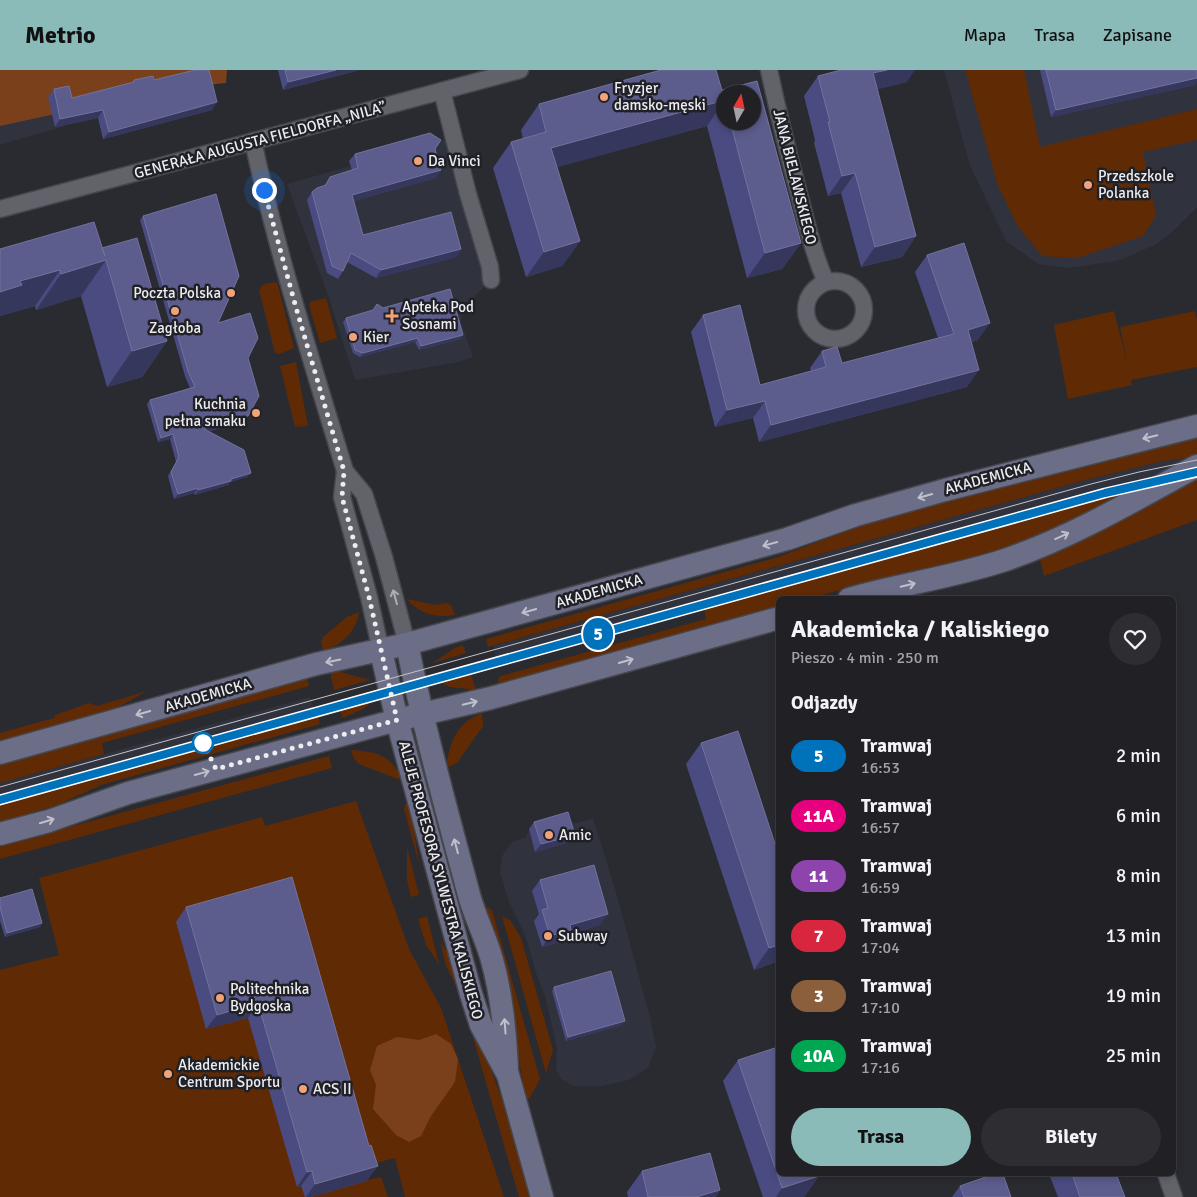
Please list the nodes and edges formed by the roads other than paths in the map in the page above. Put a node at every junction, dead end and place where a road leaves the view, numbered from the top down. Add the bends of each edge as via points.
1 (520, 70) edge
2 (769, 70) edge
3 (442, 91) junction
4 (253, 141) junction
5 (0, 209) edge
6 (491, 280) dead end
7 (826, 282) dead end
8 (1197, 426) edge
9 (1197, 466) edge
10 (344, 471) junction
11 (862, 596) edge
12 (776, 619) edge
13 (407, 644) junction
14 (381, 651) junction
15 (422, 714) junction
16 (397, 720) junction
17 (0, 752) edge
18 (0, 834) edge
19 (508, 1075) junction
20 (1167, 1176) edge
21 (542, 1197) edge
22 (1174, 1197) edge

1 - 3 street, GENERAŁA AUGUSTA FIELDORFA „NILA”
2 - 7 street, JANA BIELAWSKIEGO via 810,237
3 - 4 street, GENERAŁA AUGUSTA FIELDORFA „NILA”
3 - 6 street
4 - 5 street, GENERAŁA AUGUSTA FIELDORFA „NILA”
4 - 10 street via 295,304
8 -> 13 street, AKADEMICKA via 945,490 856,515 787,540
11 -> 9 street via 1006,559 1096,520
13 -> 10 street via 364,494
10 - 14 street via 342,497
15 -> 12 street via 500,696
13 - 14 street, AKADEMICKA
13 - 15 street, ALEJE PROFESORA SYLWESTRA KALISKIEGO
14 - 16 street, ALEJE PROFESORA SYLWESTRA KALISKIEGO
14 -> 17 street, AKADEMICKA via 316,664
15 - 16 street
19 -> 15 street, ALEJE PROFESORA SYLWESTRA KALISKIEGO via 500,994 474,912
18 -> 16 street via 50,821 128,793
16 - 19 street, ALEJE PROFESORA SYLWESTRA KALISKIEGO via 471,994 481,1025
19 - 21 street, ALEJE PROFESORA SYLWESTRA KALISKIEGO
20 - 22 street

